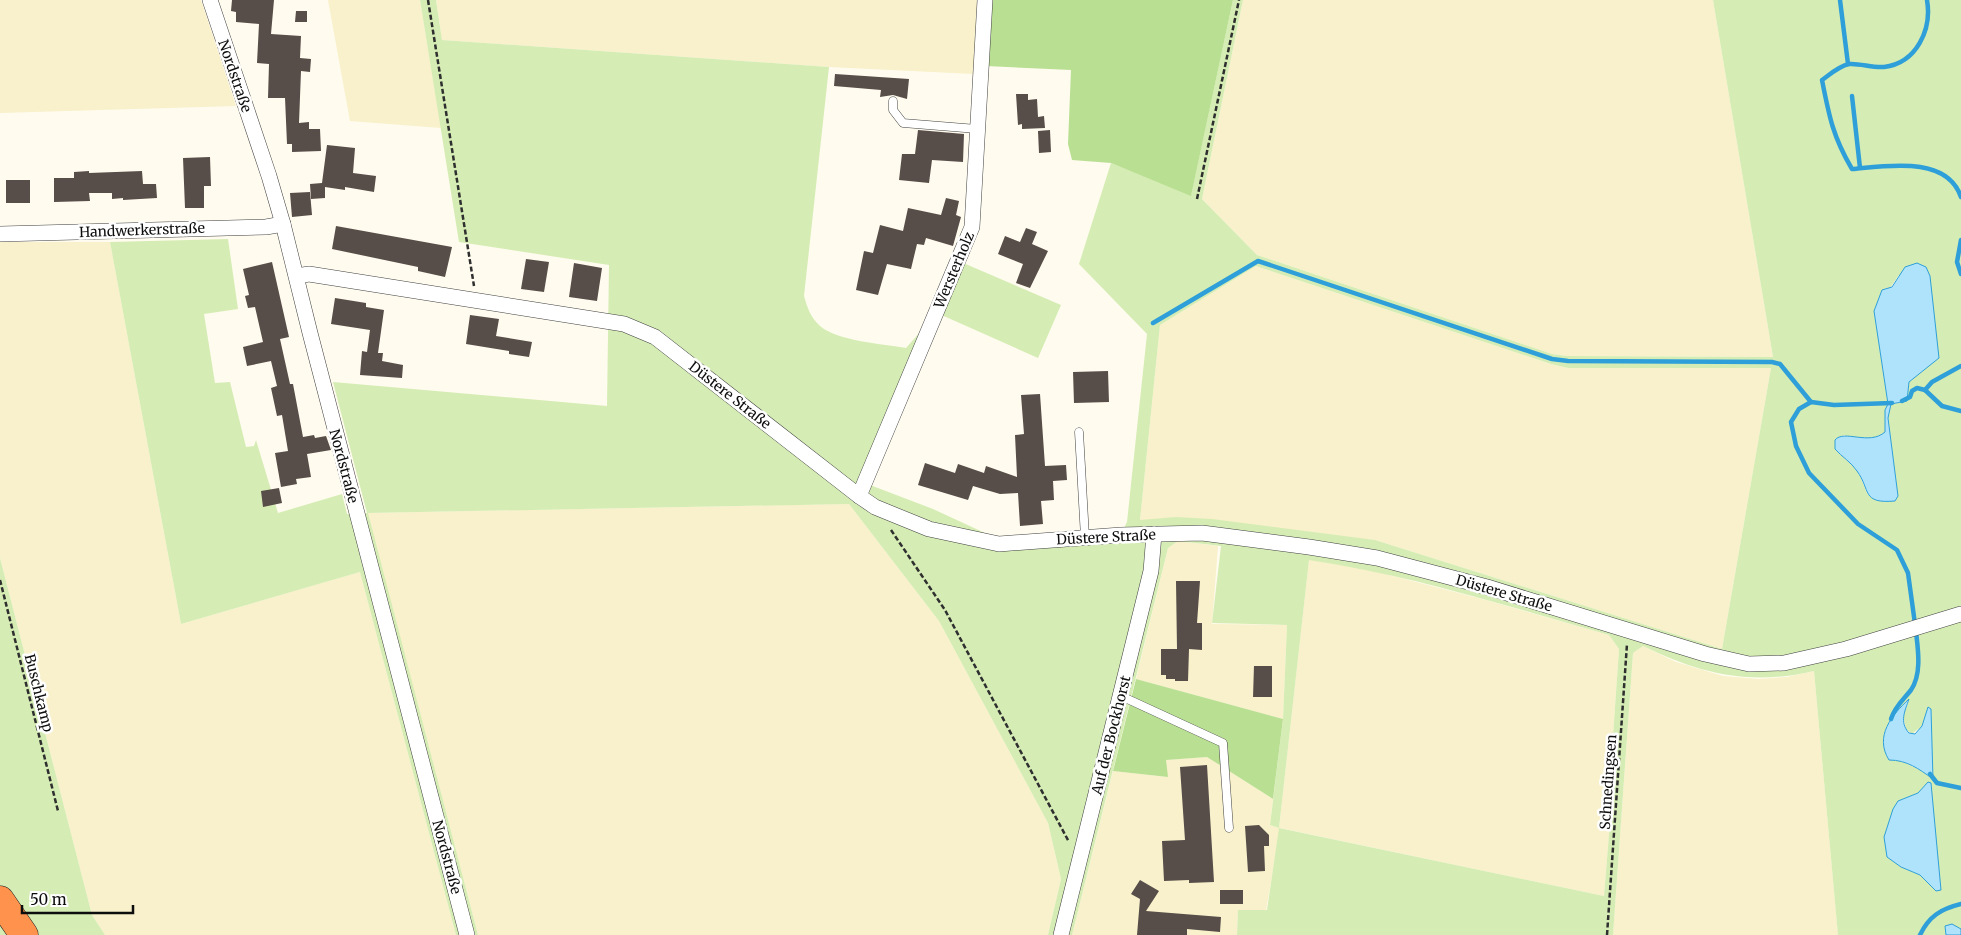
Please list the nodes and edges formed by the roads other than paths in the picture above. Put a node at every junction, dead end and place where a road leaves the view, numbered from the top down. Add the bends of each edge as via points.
1 (210, 0) edge
2 (984, 0) edge
3 (893, 101) dead end
4 (977, 129) junction
5 (283, 224) junction
6 (0, 234) edge
7 (297, 276) junction
8 (1080, 432) dead end
9 (859, 496) junction
10 (1154, 534) junction
11 (1086, 537) junction
12 (1961, 614) edge
13 (1121, 696) junction
14 (1229, 828) dead end
15 (0, 900) edge
16 (24, 935) edge
17 (467, 935) edge
18 (1061, 935) edge

1 - 5 street, Nordstraße
2 - 4 street, Wersterholz
3 - 4 lane via 893,110 903,123
4 - 9 street, Wersterholz via 972,227
5 - 6 street, Handwerkerstraße
5 - 7 street, Nordstraße
7 - 9 street, Düstere Straße via 309,274 641,329
7 - 17 street, Nordstraße
8 - 11 lane
9 - 11 street, Düstere Straße via 929,529 999,544
10 - 11 street, Düstere Straße
10 - 12 street, Düstere Straße via 1214,534 1377,558 1749,664 1784,663 1846,649
10 - 13 street, Auf der Bockhorst via 1151,571
13 - 14 lane via 1222,743
13 - 18 street, Auf der Bockhorst
15 - 16 highway

